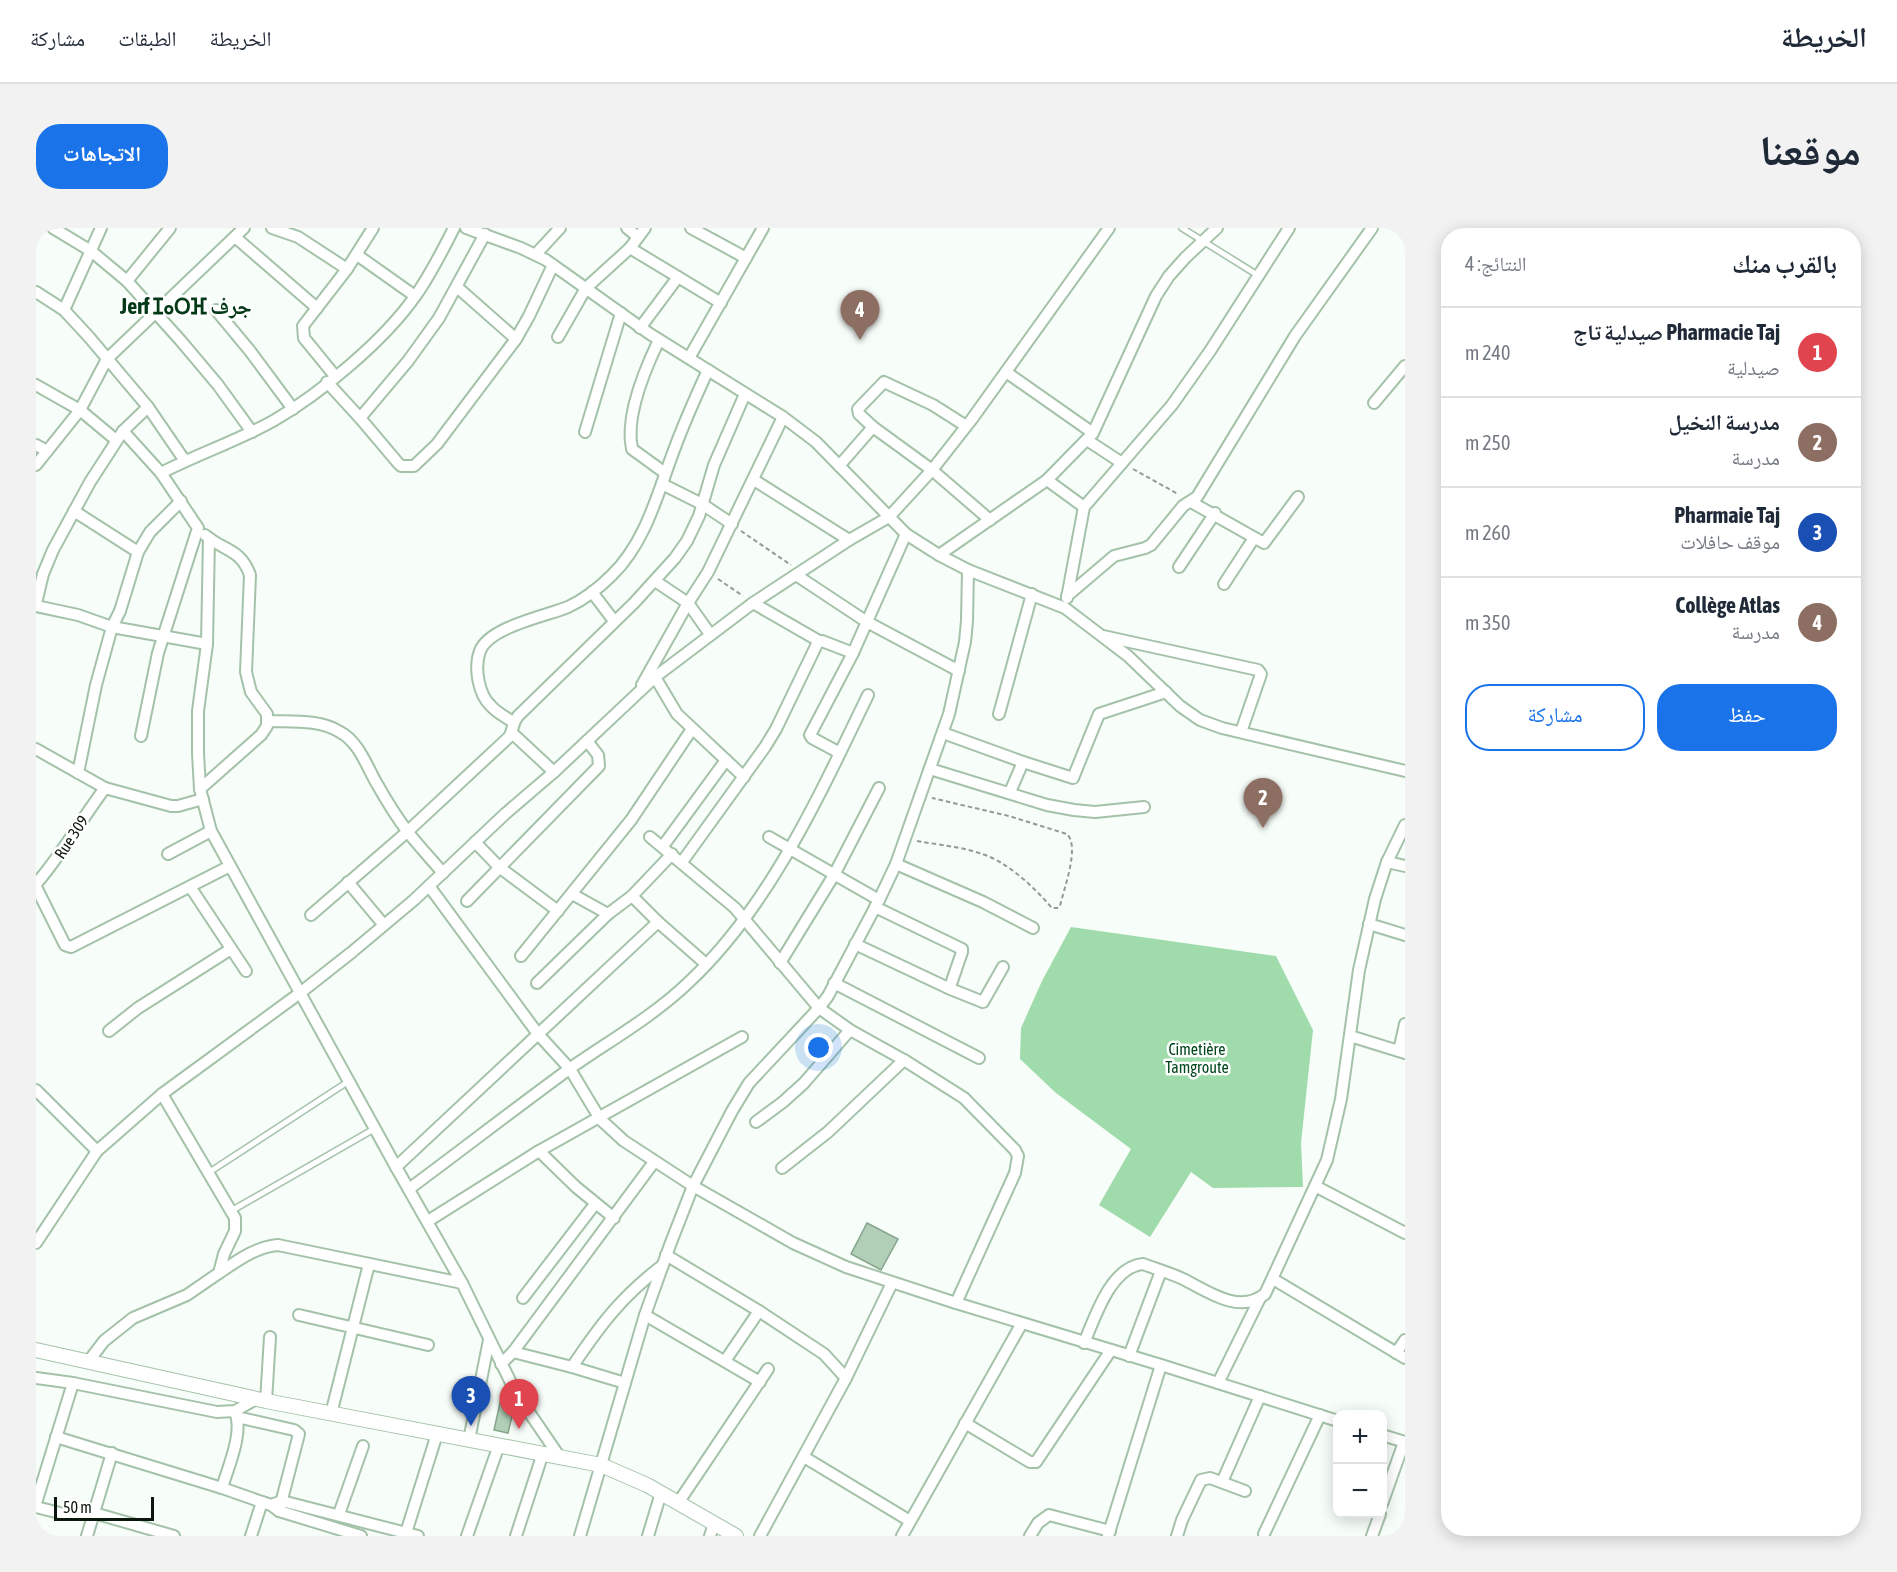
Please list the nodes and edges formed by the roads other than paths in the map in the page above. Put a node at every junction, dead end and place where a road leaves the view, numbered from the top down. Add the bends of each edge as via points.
1 (52, 228) edge
2 (101, 228) edge
3 (170, 228) edge
4 (244, 228) edge
5 (272, 228) edge
6 (373, 228) edge
7 (454, 228) edge
8 (466, 228) edge
9 (560, 228) edge
10 (627, 228) edge
11 (691, 228) edge
12 (763, 228) edge
13 (1109, 228) edge
14 (1182, 228) edge
15 (1217, 228) edge
16 (1289, 228) edge
17 (1372, 228) edge
18 (482, 232) edge
19 (642, 233) edge
20 (235, 237) junction
21 (1203, 242) junction
22 (630, 248) junction
23 (91, 251) junction
24 (536, 254) junction
25 (357, 255) junction
26 (746, 258) junction
27 (553, 265) junction
28 (347, 269) junction
29 (1259, 276) junction
30 (678, 277) junction
31 (127, 281) junction
32 (457, 287) junction
33 (585, 288) junction
34 (36, 292) edge
35 (415, 296) junction
36 (721, 303) junction
37 (317, 308) junction
38 (64, 310) junction
39 (216, 310) dead end
40 (157, 313) junction
41 (621, 313) junction
42 (640, 327) junction
43 (558, 337) dead end
44 (516, 339) junction
45 (659, 340) junction
46 (689, 358) junction
47 (107, 359) junction
48 (1405, 366) edge
49 (708, 370) junction
50 (1006, 372) junction
51 (331, 379) junction
52 (36, 385) edge
53 (746, 394) junction
54 (1374, 403) dead end
55 (148, 407) junction
56 (293, 408) junction
57 (80, 410) junction
58 (783, 417) junction
59 (360, 418) junction
60 (966, 426) junction
61 (873, 427) junction
62 (123, 431) junction
63 (252, 432) junction
64 (585, 432) dead end
65 (1090, 436) junction
66 (116, 440) junction
67 (36, 446) edge
68 (47, 451) junction
69 (185, 461) junction
70 (1122, 463) junction
71 (36, 465) edge
72 (839, 466) junction
73 (932, 470) junction
74 (161, 473) junction
75 (664, 479) junction
76 (754, 480) junction
77 (1047, 480) junction
78 (1298, 497) dead end
79 (181, 501) junction
80 (1191, 502) junction
81 (702, 504) junction
82 (1084, 507) junction
83 (74, 511) junction
84 (1215, 513) junction
85 (890, 517) junction
86 (990, 520) junction
87 (732, 524) junction
88 (198, 528) junction
89 (906, 534) junction
90 (209, 538) junction
91 (1254, 538) junction
92 (849, 540) junction
93 (138, 552) junction
94 (939, 555) junction
95 (1179, 567) dead end
96 (968, 570) junction
97 (799, 573) junction
98 (655, 581) junction
99 (1224, 584) dead end
100 (592, 592) junction
101 (1032, 594) junction
102 (1067, 596) junction
103 (688, 603) junction
104 (753, 603) junction
105 (36, 605) edge
106 (1065, 608) junction
107 (614, 621) junction
108 (867, 622) junction
109 (112, 627) junction
110 (710, 634) junction
111 (1097, 634) junction
112 (163, 636) junction
113 (819, 641) junction
114 (207, 644) junction
115 (853, 653) junction
116 (959, 671) junction
117 (655, 677) junction
118 (639, 691) junction
119 (1166, 692) junction
120 (868, 696) dead end
121 (999, 714) dead end
122 (268, 721) junction
123 (513, 727) junction
124 (692, 729) junction
125 (1241, 732) junction
126 (943, 733) junction
127 (141, 736) dead end
128 (587, 741) junction
129 (36, 749) edge
130 (840, 753) junction
131 (726, 760) junction
132 (1023, 762) junction
133 (930, 769) junction
134 (1405, 771) edge
135 (554, 772) junction
136 (78, 773) junction
137 (744, 777) junction
138 (105, 788) junction
139 (879, 788) dead end
140 (1010, 792) junction
141 (201, 794) junction
142 (1144, 807) dead end
143 (1405, 825) edge
144 (211, 831) junction
145 (408, 832) junction
146 (651, 837) dead end
147 (770, 837) dead end
148 (475, 842) junction
149 (663, 846) junction
150 (789, 848) junction
151 (168, 854) dead end
152 (672, 854) junction
153 (682, 862) junction
154 (1387, 862) junction
155 (896, 864) junction
156 (230, 866) junction
157 (1405, 866) edge
158 (499, 867) junction
159 (443, 873) junction
160 (834, 875) junction
161 (348, 882) junction
162 (36, 886) edge
163 (429, 886) junction
164 (191, 888) junction
165 (572, 894) junction
166 (632, 896) junction
167 (467, 901) dead end
168 (877, 904) junction
169 (558, 911) junction
170 (608, 914) junction
171 (311, 915) dead end
172 (745, 918) junction
173 (658, 922) junction
174 (383, 924) junction
175 (1369, 924) junction
176 (1034, 928) dead end
177 (1405, 935) edge
178 (855, 944) junction
179 (231, 948) junction
180 (521, 956) dead end
181 (780, 963) junction
182 (706, 964) junction
183 (1003, 967) dead end
184 (246, 971) dead end
185 (537, 983) dead end
186 (834, 983) junction
187 (948, 988) junction
188 (300, 993) junction
189 (819, 1008) junction
190 (1405, 1024) edge
191 (850, 1030) junction
192 (109, 1031) dead end
193 (538, 1034) junction
194 (1350, 1036) junction
195 (742, 1037) dead end
196 (1402, 1052) edge
197 (979, 1058) dead end
198 (904, 1060) junction
199 (570, 1069) junction
200 (349, 1081) junction
201 (36, 1090) edge
202 (162, 1094) junction
203 (600, 1119) junction
204 (756, 1122) dead end
205 (374, 1128) junction
206 (96, 1151) junction
207 (539, 1151) junction
208 (654, 1162) junction
209 (396, 1167) junction
210 (782, 1168) dead end
211 (208, 1173) junction
212 (693, 1186) junction
213 (1315, 1186) junction
214 (409, 1189) junction
215 (595, 1204) junction
216 (231, 1210) junction
217 (614, 1218) junction
218 (428, 1221) junction
219 (1405, 1233) edge
220 (36, 1243) edge
221 (665, 1260) junction
222 (369, 1264) junction
223 (1161, 1271) junction
224 (219, 1274) junction
225 (1273, 1279) junction
226 (892, 1282) junction
227 (462, 1283) junction
228 (523, 1298) dead end
229 (1260, 1298) junction
230 (956, 1303) junction
231 (759, 1311) junction
232 (299, 1315) dead end
233 (645, 1316) junction
234 (1022, 1323) junction
235 (352, 1328) junction
236 (270, 1337) dead end
237 (489, 1340) junction
238 (1405, 1340) edge
239 (1084, 1343) junction
240 (428, 1345) dead end
241 (36, 1350) edge
242 (1111, 1350) junction
243 (513, 1352) junction
244 (1129, 1356) junction
245 (1401, 1356) edge
246 (725, 1361) junction
247 (88, 1362) junction
248 (501, 1364) junction
249 (1161, 1365) junction
250 (572, 1367) junction
251 (768, 1369) dead end
252 (36, 1378) edge
253 (846, 1378) junction
254 (760, 1382) junction
255 (72, 1383) junction
256 (625, 1383) junction
257 (1218, 1383) junction
258 (1260, 1396) junction
259 (261, 1400) junction
260 (236, 1414) junction
261 (331, 1414) junction
262 (1320, 1415) junction
263 (1333, 1419) edge
264 (965, 1424) junction
265 (437, 1434) junction
266 (1387, 1436) edge
267 (56, 1437) junction
268 (469, 1440) junction
269 (1404, 1442) edge
270 (499, 1445) junction
271 (363, 1446) dead end
272 (112, 1453) junction
273 (543, 1453) junction
274 (559, 1456) junction
275 (804, 1457) junction
276 (601, 1465) junction
277 (1222, 1482) junction
278 (222, 1488) junction
279 (1245, 1491) dead end
280 (1387, 1492) edge
281 (661, 1493) junction
282 (678, 1503) junction
283 (36, 1505) edge
284 (274, 1505) junction
285 (94, 1513) junction
286 (339, 1514) junction
287 (1379, 1518) edge
288 (910, 1521) junction
289 (712, 1530) edge
290 (1109, 1533) edge
291 (406, 1534) edge
292 (1264, 1534) dead end
293 (87, 1536) edge
294 (174, 1536) edge
295 (250, 1536) edge
296 (361, 1536) edge
297 (418, 1536) edge
298 (467, 1536) edge
299 (516, 1536) edge
300 (580, 1536) edge
301 (648, 1536) edge
302 (736, 1536) edge
303 (759, 1536) edge
304 (902, 1536) edge
305 (1030, 1536) edge
306 (1177, 1536) edge
307 (1372, 1536) edge

1 - 23 street
2 - 23 street
3 - 31 street
4 - 20 street
5 - 28 street via 298,237
6 - 25 street
7 - 35 street
8 - 18 street
9 - 24 street
10 - 19 street
11 - 26 street
12 - 26 street
13 - 50 street
14 - 21 lane
15 - 21 street
16 - 29 street
17 - 80 street via 1295,336
18 - 24 street
18 - 32 street
19 - 22 street
20 - 37 street
20 - 40 street
21 - 29 lane
21 - 65 street via 1169,276 1156,296
22 - 30 street
22 - 33 street
23 - 31 street
23 - 38 street
24 - 27 street
25 - 28 street
25 - 35 street
26 - 36 street
27 - 33 street
27 - 44 street
28 - 37 street
29 - 70 street via 1172,405
30 - 36 street
30 - 42 street
31 - 40 street
32 - 44 street
32 - 59 street via 408,361
33 - 41 street
33 - 43 street
34 - 38 street
35 - 51 street via 386,331
36 - 46 street
37 - 51 street via 303,326 303,335
38 - 47 street
39 - 56 street
40 - 47 street
40 - 63 street
41 - 42 street
41 - 64 street
42 - 45 street
44 - 59 street via 436,444 414,465 401,466
45 - 46 street
45 - 75 street via 640,389 631,443 632,449
46 - 49 street
47 - 55 street
47 - 57 street
48 - 54 street
49 - 53 street
49 - 75 street
50 - 60 street
50 - 65 street
51 - 56 street
51 - 59 street
52 - 57 street
53 - 58 street
53 - 81 street via 714,465
55 - 62 street
55 - 69 street
56 - 63 street
57 - 66 street
57 - 68 street
58 - 72 street
58 - 76 street
60 - 61 street via 884,382 858,409
60 - 73 street
61 - 72 street
61 - 73 street
62 - 66 street
62 - 74 street
63 - 69 street
65 - 70 street
65 - 77 street
66 - 83 street
67 - 68 street
68 - 71 street
69 - 74 street
70 - 82 street
72 - 85 street
73 - 85 street
73 - 86 street
74 - 79 street
75 - 81 street
75 - 100 street via 630,554
76 - 87 street
76 - 92 street
77 - 82 street
77 - 86 street
78 - 91 street via 1267,542
79 - 88 street
79 - 93 street via 150,532
80 - 84 street
80 - 102 street via 1150,545 1114,555
81 - 87 street
81 - 98 street via 687,541
82 - 102 street
83 - 93 street
83 - 105 street via 43,574
84 - 91 street
84 - 95 street
85 - 89 street
85 - 92 street
86 - 94 street
87 - 103 street
88 - 90 street
88 - 112 street
89 - 94 street
89 - 108 street
90 - 114 street
90 - 122 street via 241,556 250,575 246,672 251,692
91 - 99 street
92 - 97 street
93 - 109 street
94 - 96 street
96 - 101 street
96 - 116 street via 967,621
97 - 104 street
97 - 108 street
98 - 103 street
98 - 107 street
100 - 107 street
100 - 123 street via 569,606 497,634 483,645 478,662 482,693
101 - 106 street
101 - 121 street
102 - 106 street
103 - 110 street
103 - 118 street
104 - 110 street
104 - 113 street
105 - 109 street
106 - 111 street
107 - 123 street
108 - 115 street
108 - 116 street
109 - 112 street
109 - 136 street
110 - 117 street
111 - 119 street via 1128,656
111 - 125 street via 1258,670 1258,685
112 - 114 street
112 - 127 street
113 - 115 street
113 - 137 street via 776,729
114 - 141 street via 198,711
115 - 130 street via 810,735
116 - 126 street
117 - 118 street
117 - 124 street via 677,714
118 - 128 street
119 - 125 street via 1200,720
119 - 132 street via 1099,714 1073,778
120 - 130 street
122 - 141 street via 261,735
122 - 145 street via 313,723 342,732
123 - 135 street
123 - 145 street via 478,767
124 - 131 street
124 - 165 street via 631,820
125 - 134 street
126 - 132 street
126 - 133 street
128 - 135 street
128 - 158 street via 598,755 599,766
129 - 136 street
130 - 150 street
131 - 137 street
131 - 149 street
132 - 140 street
133 - 140 street
133 - 155 street
135 - 148 street
136 - 138 street
137 - 153 street
138 - 141 street via 171,807
138 - 162 street, Rue 309
139 - 160 street
140 - 142 street via 1074,810
141 - 144 street
143 - 154 street
144 - 151 street
144 - 156 street
145 - 159 street
145 - 161 street
146 - 149 street
147 - 150 street
148 - 158 street
148 - 159 street
149 - 152 street
150 - 160 street
150 - 172 street
152 - 153 street
152 - 166 street
153 - 172 street
154 - 157 street
154 - 175 street
155 - 168 street
155 - 176 street
156 - 164 street
156 - 188 street
158 - 167 street
158 - 169 street
159 - 163 street
160 - 168 street
160 - 181 street
161 - 171 street
161 - 174 street
162 - 164 street via 67,947
163 - 174 street
163 - 193 street
164 - 179 street
165 - 169 street
165 - 170 street
166 - 170 street
166 - 173 street
168 - 178 street
168 - 187 street via 962,949
169 - 180 street
170 - 185 street
172 - 181 street
172 - 182 street
173 - 182 street
173 - 193 street
174 - 188 street
175 - 177 street
175 - 194 street
178 - 186 street
178 - 187 street
179 - 184 street
179 - 192 street
181 - 189 street
182 - 199 street via 652,1014
183 - 187 street via 984,1002
186 - 189 street
186 - 197 street
188 - 200 street
188 - 202 street
189 - 191 street
189 - 212 street via 749,1083
190 - 196 street
191 - 198 street
191 - 204 street via 804,1083
193 - 199 street
193 - 209 street
194 - 196 street
194 - 213 street via 1335,1130
195 - 203 street
198 - 210 street via 828,1132
198 - 230 street via 964,1098 1011,1144 1018,1156 1015,1173
199 - 203 street
199 - 214 street
200 - 205 street
200 - 211 lane
201 - 206 street
202 - 206 street
202 - 211 street
203 - 207 street
203 - 208 street
205 - 209 street
205 - 216 lane
206 - 220 street
207 - 215 street
207 - 218 street
208 - 212 street
208 - 217 street
209 - 214 street
211 - 216 street
212 - 221 street
212 - 226 street via 793,1243
213 - 219 street
213 - 225 street
214 - 218 street
215 - 217 street
215 - 228 street
216 - 224 street via 235,1231
217 - 243 street
218 - 227 street
221 - 231 street
221 - 233 street
221 - 250 street via 614,1308
222 - 224 street via 278,1245 249,1254
222 - 227 street
222 - 235 street
223 - 229 street via 1223,1300 1245,1302
223 - 239 street via 1136,1265 1118,1278 1107,1290
223 - 244 street
224 - 247 street via 187,1295 134,1318 104,1341
225 - 229 street
225 - 245 street
226 - 230 street
226 - 253 street
227 - 237 street
229 - 257 street
230 - 234 street
231 - 246 street
231 - 253 street via 824,1354
232 - 235 street
233 - 246 street
233 - 256 street
234 - 239 street
234 - 264 street
235 - 240 street
235 - 261 street
236 - 259 street
237 - 248 street
237 - 268 street
238 - 245 street
239 - 242 street
241 - 247 street
242 - 244 street
242 - 264 street via 1036,1462
243 - 248 street
243 - 250 street
244 - 249 street
246 - 254 street
247 - 259 street
248 - 274 street
249 - 257 street
249 - 290 street
250 - 256 street
251 - 254 street
252 - 255 street
253 - 275 street
254 - 282 street
255 - 260 street
255 - 267 street
256 - 276 street
257 - 258 street
258 - 262 street
258 - 277 street
259 - 260 street
259 - 261 street
260 - 278 street via 237,1435
260 - 284 street via 299,1434
261 - 265 street
262 - 263 street
262 - 292 street
264 - 288 street
265 - 268 street
265 - 291 street
266 - 269 street
267 - 272 street
267 - 283 street
268 - 270 street
269 - 280 street
270 - 273 street
270 - 298 street
271 - 286 street
272 - 278 street
272 - 285 street
273 - 274 street
273 - 299 street
274 - 276 street
275 - 288 street
275 - 303 street
276 - 281 street
276 - 300 street
277 - 279 street
277 - 306 street via 1207,1478 1199,1482
278 - 284 street
281 - 282 street
281 - 301 street
282 - 289 street
283 - 285 street via 64,1514
284 - 286 street
284 - 295 street
284 - 296 street
285 - 293 street
285 - 294 street
286 - 291 street
287 - 307 street
288 - 304 street
289 - 302 street
290 - 305 street via 1049,1515
291 - 297 street

